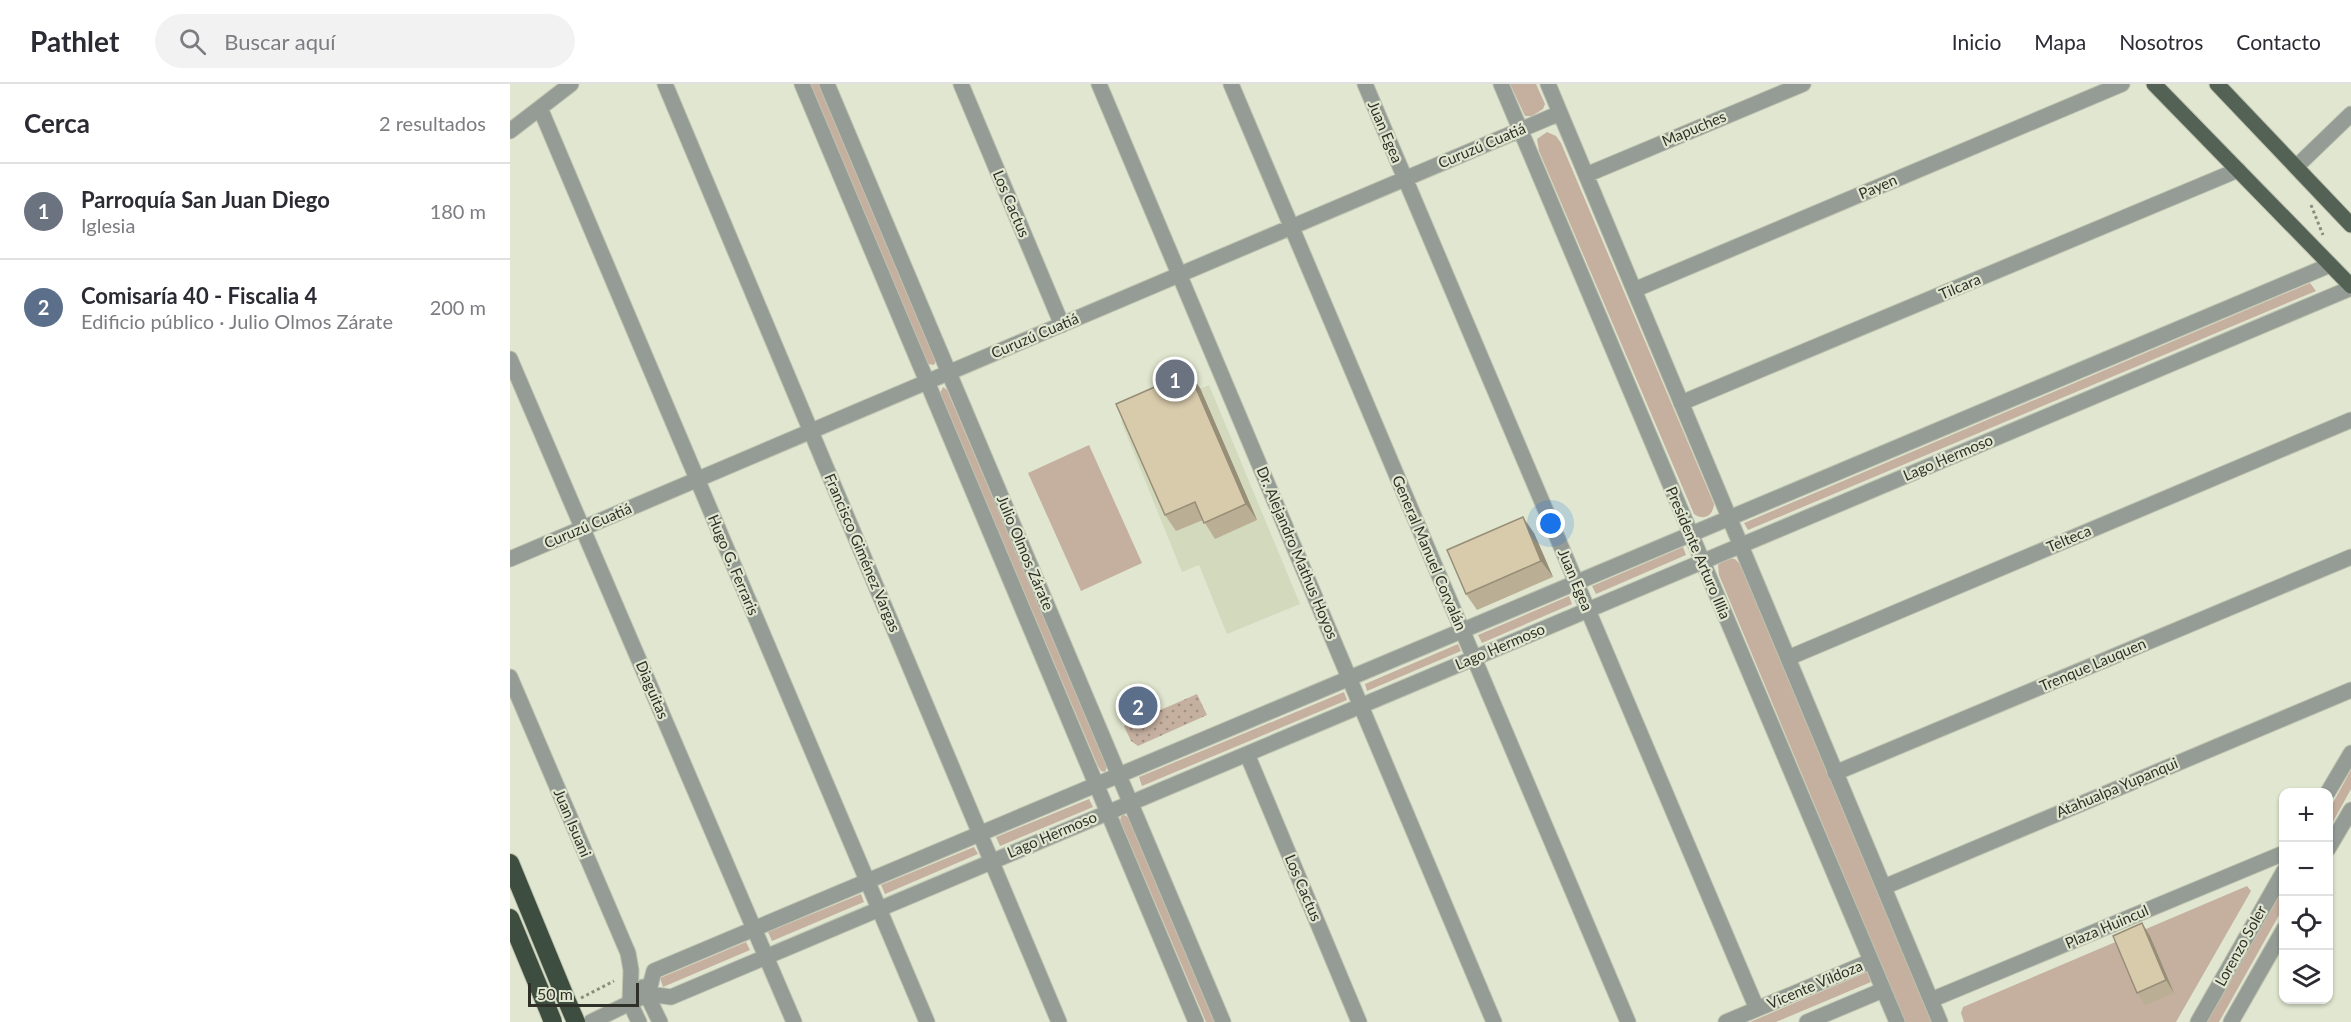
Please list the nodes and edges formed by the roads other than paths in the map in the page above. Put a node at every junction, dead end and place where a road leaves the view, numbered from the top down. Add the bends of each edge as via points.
1 (571, 84) edge
2 (665, 84) edge
3 (802, 84) edge
4 (827, 84) edge
5 (961, 84) edge
6 (1099, 84) edge
7 (1231, 84) edge
8 (1365, 84) edge
9 (1500, 84) edge
10 (1548, 84) edge
11 (1803, 84) edge
12 (2122, 84) edge
13 (2154, 84) edge
14 (2217, 84) edge
15 (540, 108) junction
16 (1560, 113) junction
17 (2351, 114) edge
18 (1520, 130) junction
19 (510, 131) edge
20 (2296, 167) junction
21 (2238, 170) junction
22 (1586, 175) junction
23 (1405, 179) junction
24 (2351, 225) edge
25 (1292, 227) junction
26 (2330, 265) junction
27 (1179, 274) junction
28 (2351, 287) edge
29 (1634, 290) junction
30 (1062, 325) junction
31 (510, 359) edge
32 (949, 372) junction
33 (927, 382) junction
34 (1681, 404) junction
35 (2351, 420) edge
36 (811, 431) junction
37 (697, 479) junction
38 (1729, 518) junction
39 (583, 528) junction
40 (1690, 534) junction
41 (1740, 545) junction
42 (2351, 557) edge
43 (510, 559) edge
44 (1702, 561) junction
45 (1576, 583) junction
46 (1588, 609) junction
47 (1462, 631) junction
48 (1474, 658) junction
49 (1788, 658) junction
50 (510, 677) edge
51 (1350, 679) junction
52 (2351, 690) edge
53 (1361, 705) junction
54 (2351, 753) edge
55 (1246, 754) junction
56 (1835, 773) junction
57 (1119, 775) junction
58 (1096, 784) junction
59 (2330, 788) edge
60 (1130, 803) junction
61 (2351, 810) edge
62 (1108, 812) junction
63 (980, 833) junction
64 (2332, 842) edge
65 (2279, 855) edge
66 (992, 861) junction
67 (510, 863) edge
68 (2279, 878) edge
69 (867, 880) junction
70 (1884, 887) junction
71 (879, 909) junction
72 (510, 918) edge
73 (754, 928) junction
74 (2279, 936) edge
75 (767, 956) junction
76 (1871, 961) junction
77 (631, 969) junction
78 (1883, 990) junction
79 (648, 994) junction
80 (1931, 1000) junction
81 (630, 1002) junction
82 (1757, 1009) junction
83 (550, 1015) edge
84 (576, 1022) edge
85 (591, 1022) edge
86 (639, 1022) edge
87 (660, 1022) edge
88 (794, 1022) edge
89 (927, 1022) edge
90 (1059, 1022) edge
91 (1196, 1022) edge
92 (1223, 1022) edge
93 (1359, 1022) edge
94 (1494, 1022) edge
95 (1628, 1022) edge
96 (1726, 1022) edge
97 (1807, 1022) edge
98 (1897, 1022) edge
99 (1940, 1022) edge
100 (2198, 1022) edge
101 (2231, 1022) edge

1 - 15 street
2 - 36 street, Francisco Giménez Vargas
3 - 33 street, Julio Olmos Zárate
4 - 32 street, Julio Olmos Zárate
5 - 30 street, Los Cactus
6 - 27 street, Dr. Alejandro Mathus Hoyos
7 - 25 street, General Manuel Corvalán
8 - 23 street, Juan Egea
9 - 18 street, Presidente Arturo Illia
10 - 16 street
11 - 22 street, Mapuches
12 - 29 street, Payen
13 - 21 main road
14 - 20 main road
15 - 19 street
15 - 37 street, Hugo G. Ferraris
16 - 18 street, Curuzú Cuatiá
16 - 22 street
17 - 20 street
18 - 23 street, Curuzú Cuatiá
18 - 40 street, Presidente Arturo Illia
20 - 24 main road
21 - 26 main road
21 - 34 street, Tilcara
22 - 29 street
23 - 25 street, Curuzú Cuatiá
23 - 45 street, Juan Egea
25 - 27 street, Curuzú Cuatiá
25 - 47 street, General Manuel Corvalán
26 - 28 main road
26 - 38 street, Lago Hermoso
27 - 30 street, Curuzú Cuatiá
27 - 51 street, Dr. Alejandro Mathus Hoyos
28 - 41 street, Lago Hermoso
29 - 34 street
30 - 32 street, Curuzú Cuatiá
31 - 39 street, Diaguitas
32 - 33 street, Curuzú Cuatiá
32 - 57 street, Julio Olmos Zárate
33 - 36 street, Curuzú Cuatiá
33 - 58 street, Julio Olmos Zárate
34 - 38 street
35 - 49 street, Telteca
36 - 37 street, Curuzú Cuatiá
36 - 63 street, Francisco Giménez Vargas
37 - 39 street, Curuzú Cuatiá
37 - 69 street, Hugo G. Ferraris
38 - 40 street, Lago Hermoso
38 - 41 street
39 - 43 street, Curuzú Cuatiá
39 - 73 street, Diaguitas
40 - 44 street, Presidente Arturo Illia
40 - 45 street, Lago Hermoso
41 - 44 street, Lago Hermoso
41 - 49 street
42 - 56 street, Trenque Lauquen
44 - 46 street, Lago Hermoso
44 - 76 street, Presidente Arturo Illia
45 - 46 street, Juan Egea
45 - 47 street, Lago Hermoso
46 - 48 street, Lago Hermoso
46 - 82 street, Juan Egea
47 - 48 street, General Manuel Corvalán
47 - 51 street, Lago Hermoso
48 - 53 street, Lago Hermoso
48 - 95 street, General Manuel Corvalán
49 - 56 street
50 - 77 street, Juan Isuani via 628,953
51 - 53 street, Dr. Alejandro Mathus Hoyos
51 - 57 street, Lago Hermoso
52 - 70 street, Atahualpa Yupanqui
53 - 55 street, Lago Hermoso
53 - 94 street, Dr. Alejandro Mathus Hoyos
54 - 59 street
55 - 60 street, Lago Hermoso
55 - 93 street, Los Cactus
56 - 70 street
57 - 58 street, Lago Hermoso
57 - 60 street, Julio Olmos Zárate
58 - 62 street, Julio Olmos Zárate
58 - 63 street, Lago Hermoso
60 - 62 street, Lago Hermoso
60 - 92 street, Julio Olmos Zárate
61 - 64 street
62 - 66 street, Lago Hermoso
62 - 91 street, Julio Olmos Zárate
63 - 66 street, Francisco Giménez Vargas
63 - 69 street, Lago Hermoso
65 - 80 street, Plaza Huincul
66 - 71 street, Lago Hermoso
66 - 90 street, Francisco Giménez Vargas
67 - 84 highway, bridge
68 - 100 street, Lorenzo Soler
69 - 71 street, Hugo G. Ferraris
69 - 73 street, Lago Hermoso
70 - 80 street
71 - 75 street, Lago Hermoso
71 - 89 street, Hugo G. Ferraris
72 - 83 highway
73 - 75 street, Diaguitas
73 - 79 street, Lago Hermoso via 654,971
74 - 101 street, Lorenzo Soler
75 - 79 street, Lago Hermoso via 671,997
75 - 88 street, Diaguitas
76 - 78 street, Presidente Arturo Illia
76 - 82 street, Vicente Vildoza
77 - 79 street, Juan Isuani
77 - 81 street, Juan Isuani
78 - 97 street, Vicente Vildoza
78 - 98 street, Presidente Arturo Illia
79 - 81 street, Lago Hermoso
79 - 87 street, Juan Isuani
80 - 99 street
81 - 85 street, Lago Hermoso
81 - 86 street, Juan Isuani
82 - 96 street, Vicente Vildoza

